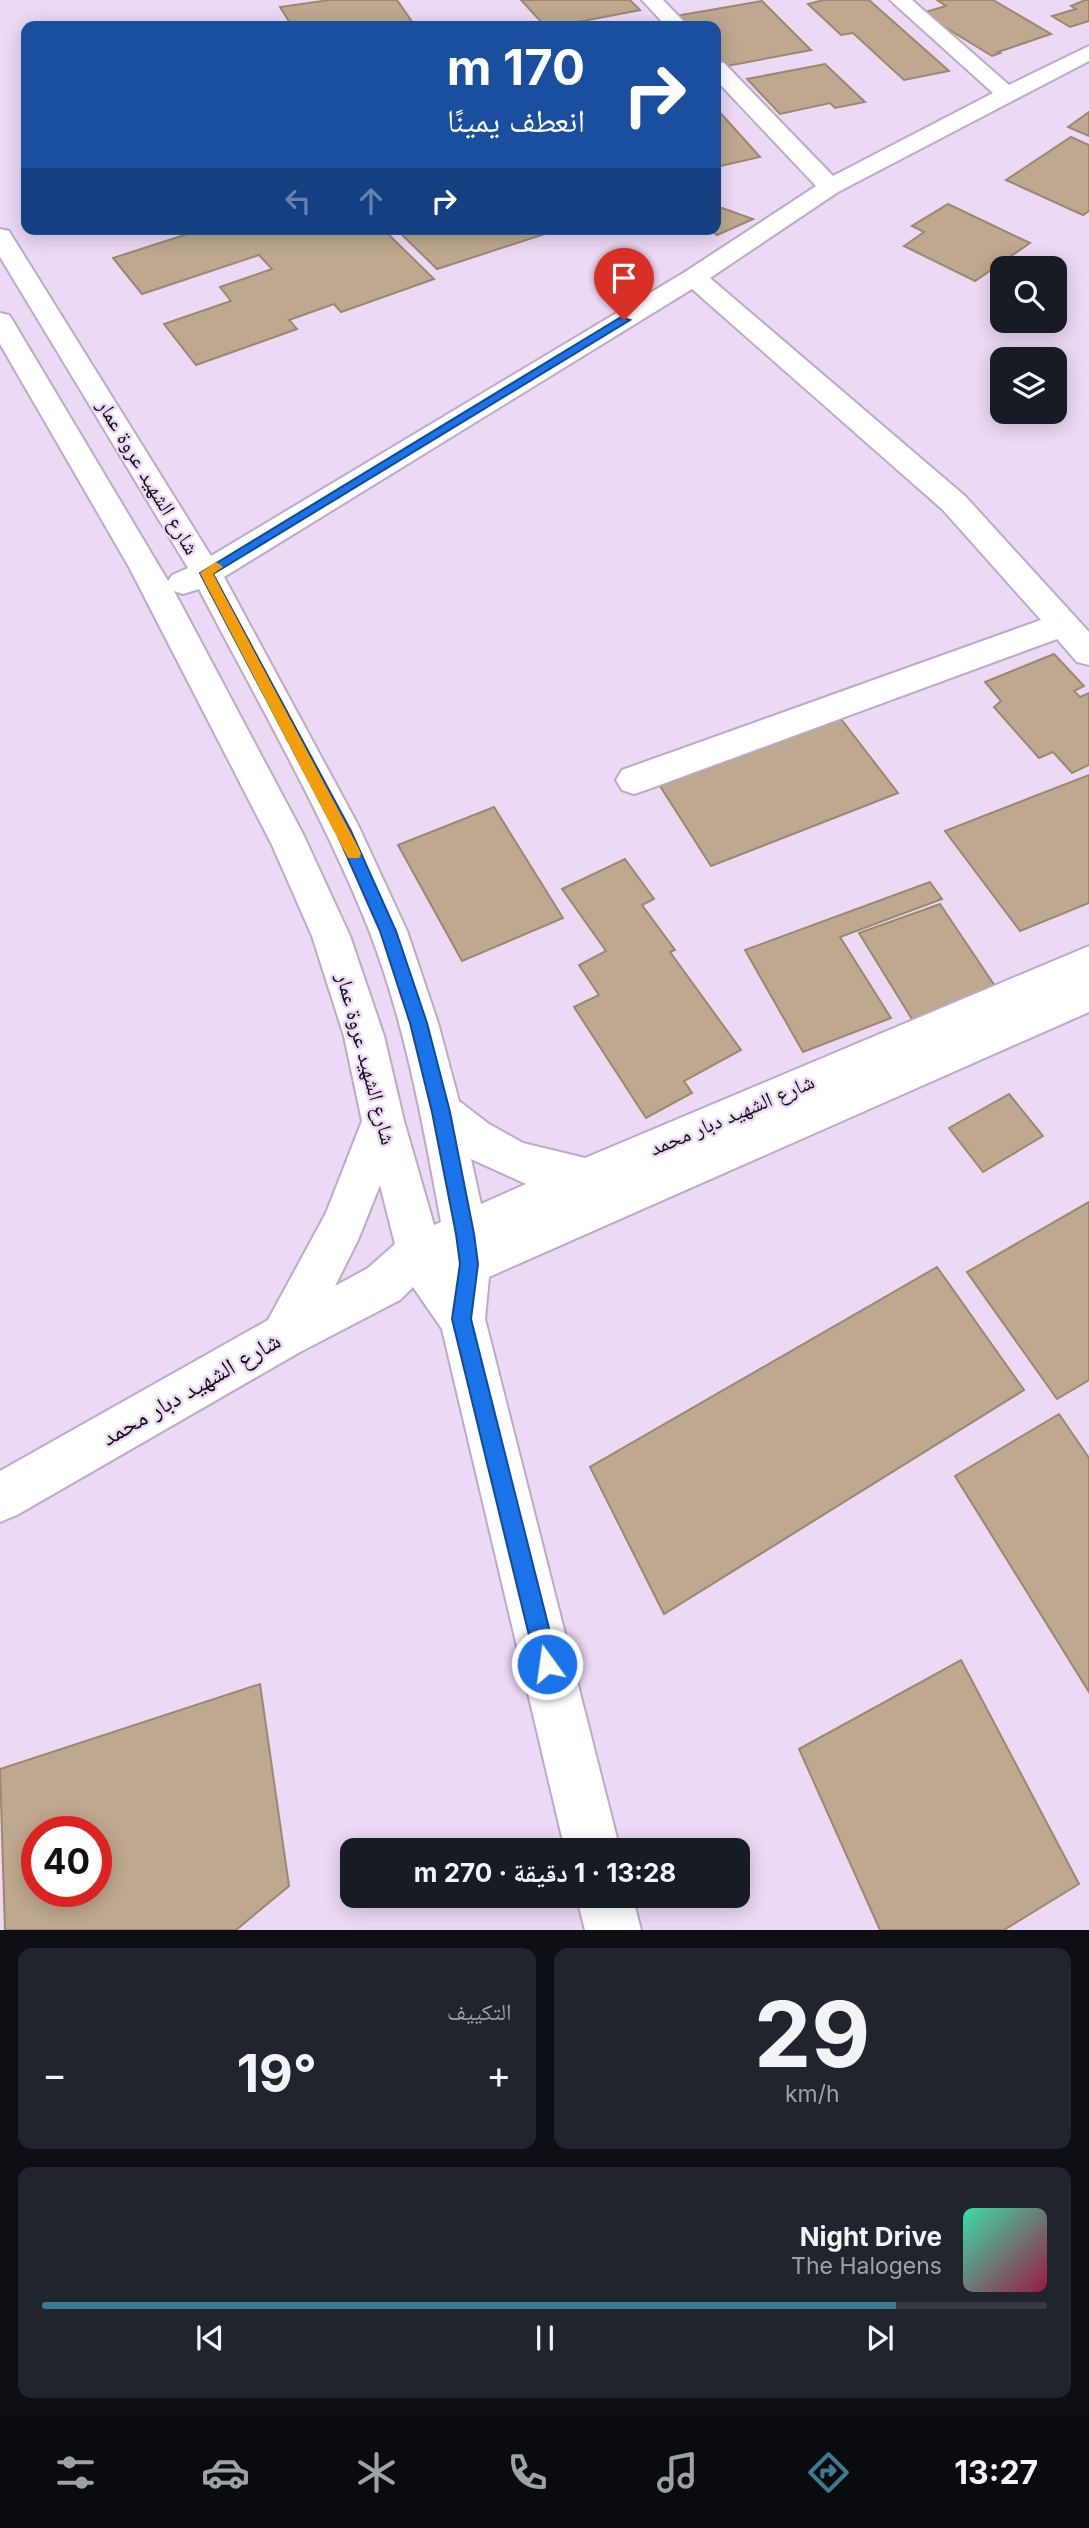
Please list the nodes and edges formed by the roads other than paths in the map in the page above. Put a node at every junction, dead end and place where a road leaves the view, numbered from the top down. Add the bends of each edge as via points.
1 (652, 0) edge
2 (900, 0) edge
3 (672, 21) edge
4 (1089, 52) edge
5 (721, 73) edge
6 (1008, 94) junction
7 (830, 187) junction
8 (0, 236) edge
9 (694, 277) junction
10 (0, 321) edge
11 (206, 573) junction
12 (159, 594) junction
13 (1063, 624) junction
14 (1089, 653) edge
15 (634, 780) dead end
16 (1089, 963) edge
17 (1089, 994) edge
18 (441, 1112) junction
19 (383, 1121) junction
20 (586, 1178) junction
21 (447, 1258) junction
22 (284, 1336) junction
23 (0, 1498) edge
24 (590, 1838) edge
25 (607, 1908) edge
26 (612, 1930) edge

1 - 3 street
2 - 6 street
4 - 6 street
5 - 7 street
6 - 7 street
7 - 9 street
8 - 11 street, شارع الشهيد عروة عمار
9 - 11 street
9 - 13 street via 954,503
10 - 12 street, شارع الشهيد عروة عمار
11 - 12 street
11 - 18 street, شارع الشهيد عروة عمار via 345,835 383,919 418,1023
12 - 19 street, شارع الشهيد عروة عمار via 290,844 331,936 364,1036
13 - 14 street
13 - 15 street
16 - 20 street, شارع الشهيد دبار محمد
17 - 21 street, شارع الشهيد دبار محمد via 596,1207
18 - 20 street via 464,1133 520,1164
18 - 21 street, شارع الشهيد عروة عمار
19 - 21 street, شارع الشهيد عروة عمار
19 - 22 street via 343,1225
20 - 21 street, شارع الشهيد دبار محمد
21 - 22 street, شارع الشهيد دبار محمد via 410,1284 384,1284
21 - 24 street, شارع الشهيد عروة عمار
22 - 23 street, شارع الشهيد دبار محمد
25 - 26 street

